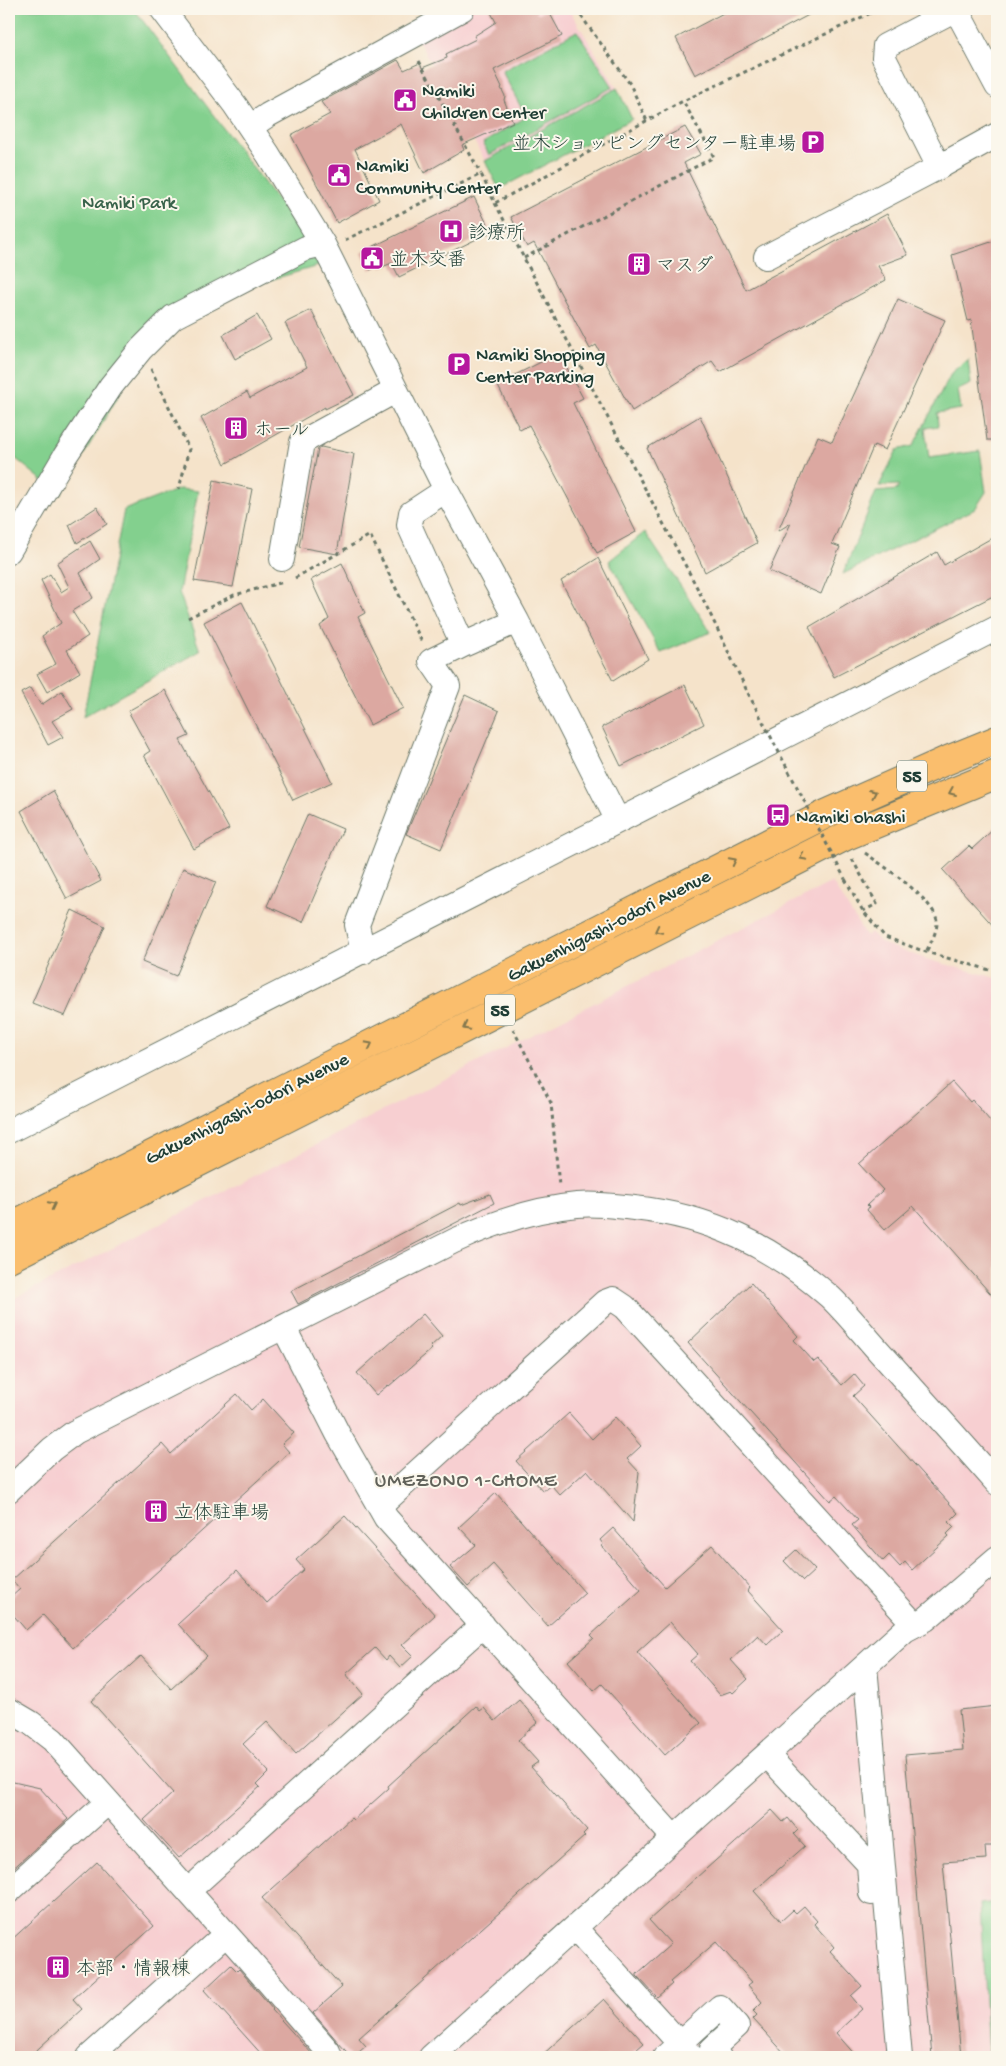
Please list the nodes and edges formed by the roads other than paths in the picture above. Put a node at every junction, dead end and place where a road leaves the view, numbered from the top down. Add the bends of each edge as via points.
1 (162, 9) edge
2 (462, 9) edge
3 (956, 9) edge
4 (995, 75) edge
5 (250, 127) junction
6 (997, 135) edge
7 (939, 167) junction
8 (322, 244) junction
9 (766, 257) dead end
10 (395, 391) junction
11 (446, 490) junction
12 (9, 551) edge
13 (282, 559) dead end
14 (517, 621) junction
15 (997, 628) edge
16 (463, 645) junction
17 (997, 740) edge
18 (997, 774) edge
19 (618, 821) junction
20 (364, 952) junction
21 (9, 1131) edge
22 (9, 1227) edge
23 (9, 1258) edge
24 (284, 1328) junction
25 (997, 1483) edge
26 (9, 1490) edge
27 (380, 1506) junction
28 (997, 1558) edge
29 (915, 1625) junction
30 (483, 1626) junction
31 (865, 1666) junction
32 (9, 1710) edge
33 (767, 1755) junction
34 (108, 1802) junction
35 (674, 1838) junction
36 (9, 1891) edge
37 (188, 1891) junction
38 (575, 1928) junction
39 (226, 1934) junction
40 (679, 2053) edge
41 (89, 2057) edge
42 (330, 2057) edge
43 (431, 2057) edge
44 (719, 2057) edge
45 (888, 2057) edge
46 (900, 2057) edge

1 - 5 street
2 - 5 street
3 - 4 street
3 - 7 street via 885,46 883,52
5 - 8 street
6 - 7 street
7 - 9 street
8 - 10 street
8 - 12 street via 306,248 173,317 111,386 45,486
10 - 11 street
10 - 13 street via 302,442
11 - 14 street
11 - 16 street via 411,514 409,525
14 - 16 street
14 - 19 street
15 - 19 street
16 - 20 street via 431,660 448,686 357,925
22 -> 17 main road, Gakuenhigashi-odori Avenue / 55 via 828,813
18 -> 23 main road, Gakuenhigashi-odori Avenue / 55 via 846,836
19 - 20 street
20 - 21 street
24 - 25 street via 472,1233 510,1218 578,1205 610,1205 666,1212 695,1219 744,1238 807,1278 838,1306
24 - 26 street via 75,1432
24 - 27 street via 338,1434
27 - 29 street via 605,1302 613,1299 625,1307
27 - 30 street via 386,1518
28 - 29 street
29 - 31 street
30 - 35 street
30 - 37 street
31 - 33 street
31 - 46 street
32 - 34 street via 53,1740
33 - 35 street
33 - 45 street via 869,1864
34 - 36 street
34 - 37 street
35 - 38 street
37 - 39 street
38 - 40 street
38 - 43 street
39 - 41 street
39 - 42 street
40 - 44 street via 720,2007 737,2026 712,2050

